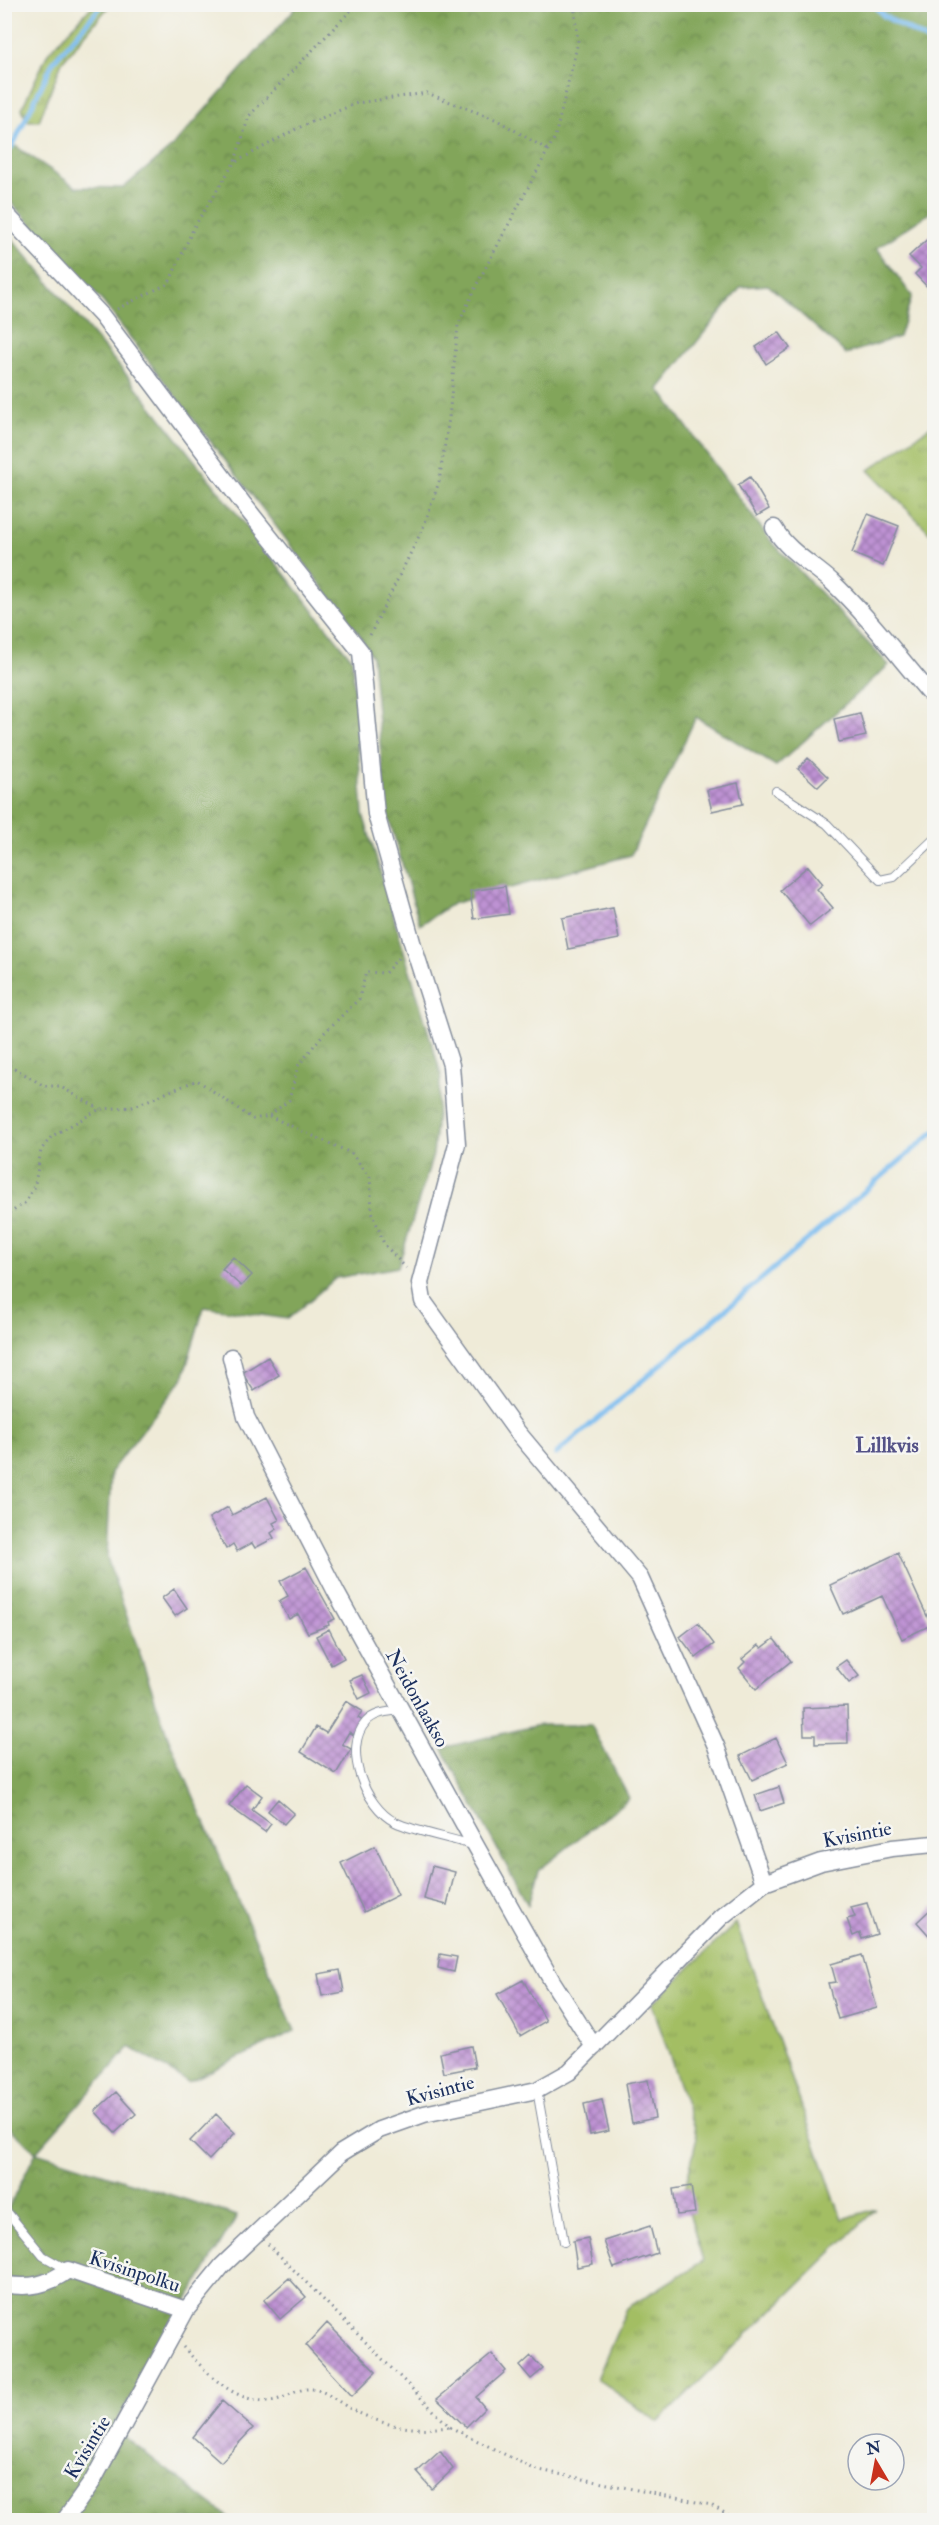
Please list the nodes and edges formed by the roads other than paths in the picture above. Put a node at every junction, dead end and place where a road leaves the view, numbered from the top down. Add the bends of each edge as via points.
1 (4, 213) edge
2 (774, 528) dead end
3 (934, 698) edge
4 (776, 791) dead end
5 (934, 838) edge
6 (231, 1357) dead end
7 (400, 1710) junction
8 (934, 1844) edge
9 (476, 1846) junction
10 (764, 1883) junction
11 (594, 2047) junction
12 (537, 2090) junction
13 (4, 2208) edge
14 (564, 2242) dead end
15 (68, 2271) junction
16 (4, 2284) edge
17 (186, 2310) junction
18 (65, 2520) edge

1 - 10 street via 102,316 361,652 376,814 451,1065 457,1144 420,1283 423,1301 508,1419 640,1578 716,1746
2 - 3 street via 783,543 830,580 873,624
4 - 5 lane via 827,824 880,880 894,877
6 - 7 street, Neidonlaakso via 250,1426
7 - 9 street, Neidonlaakso
7 - 9 lane via 376,1714 356,1737 354,1754 369,1794 394,1821
8 - 10 street, Kvisintie via 821,1862
9 - 11 street, Neidonlaakso
10 - 11 street, Kvisintie via 721,1917
11 - 12 street, Kvisintie via 569,2072
12 - 14 lane
12 - 17 street, Kvisintie via 424,2114 379,2130 341,2153 222,2266
13 - 15 lane via 43,2256
15 - 16 street, Kvisinpolku via 53,2281 25,2288
15 - 17 street, Kvisinpolku
17 - 18 street, Kvisintie via 92,2482

